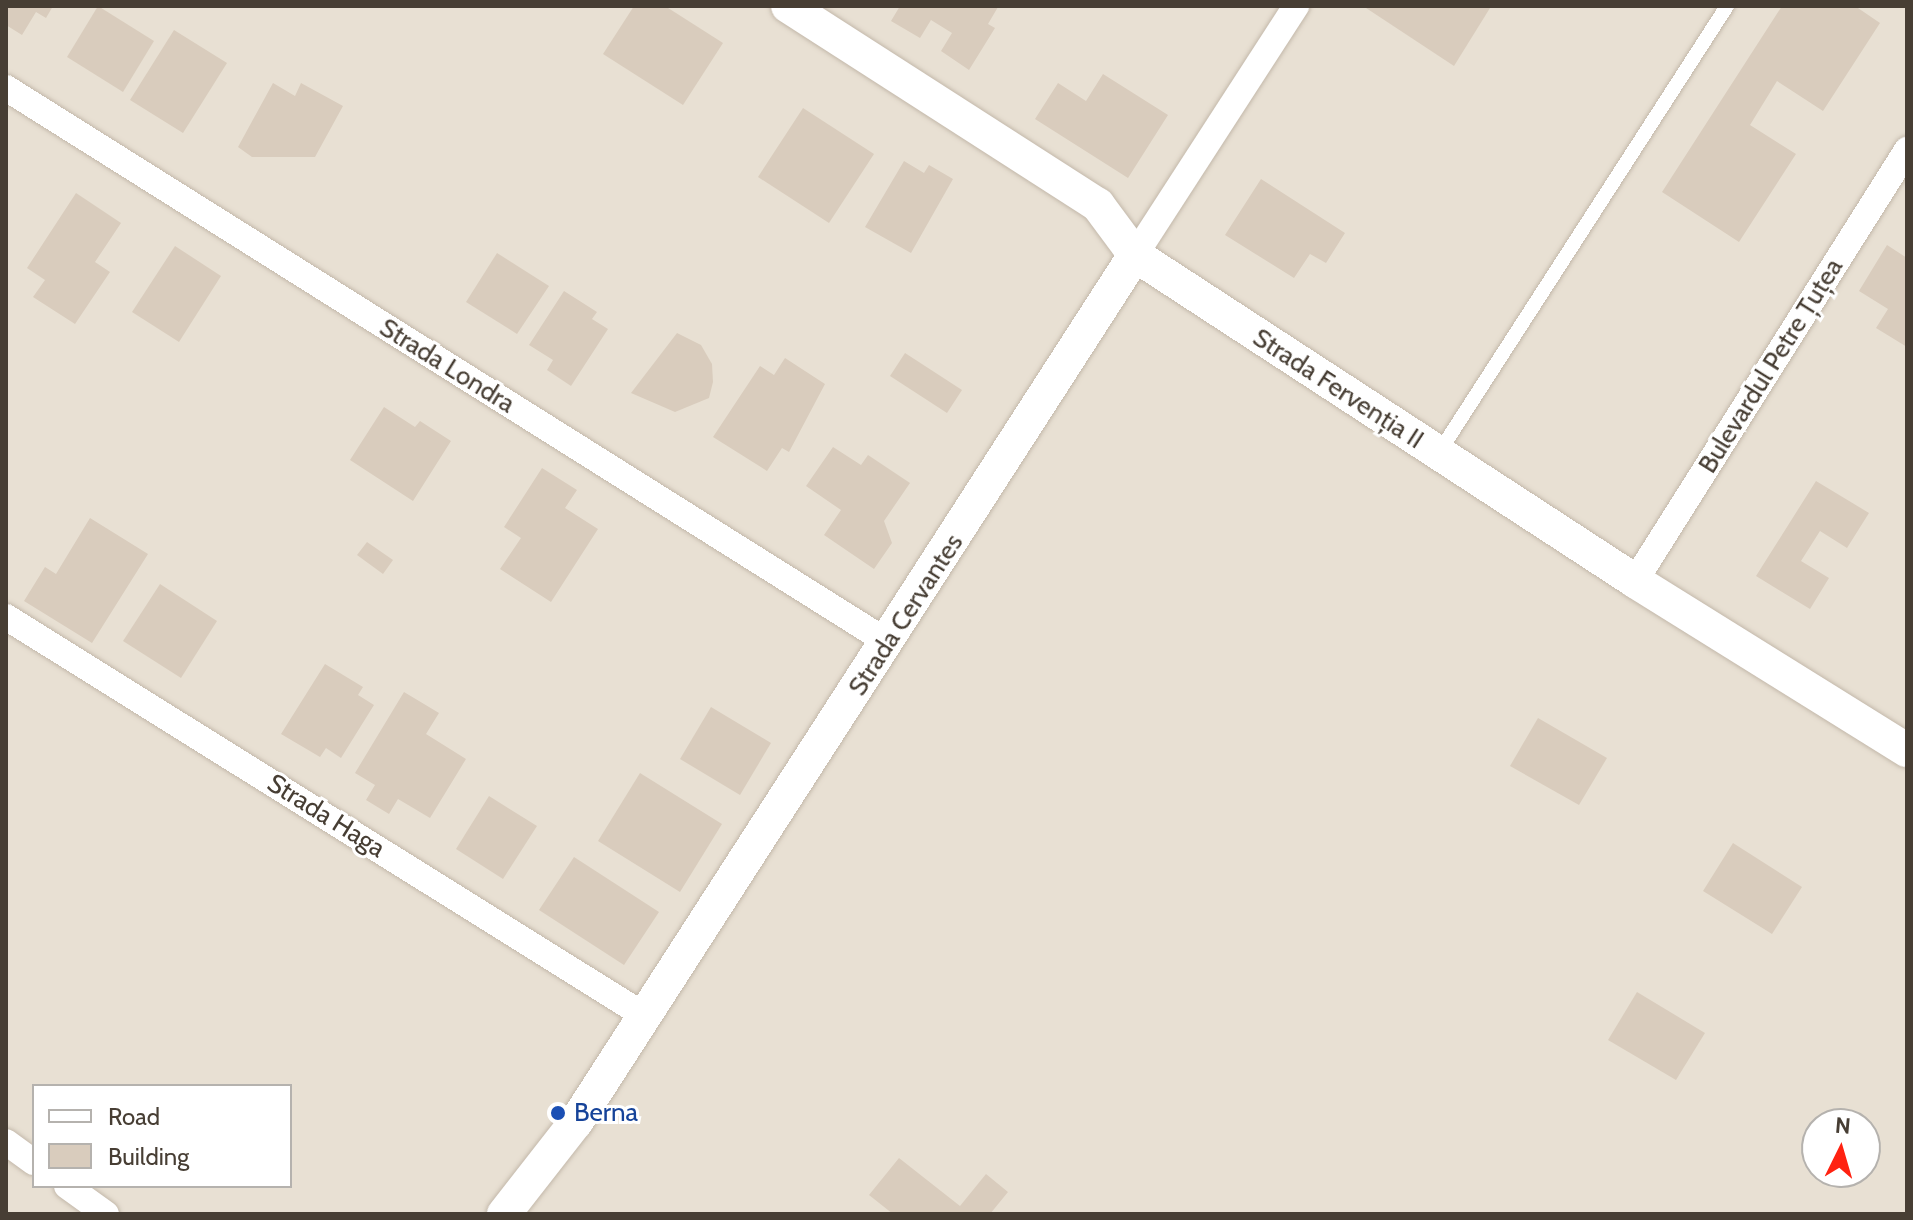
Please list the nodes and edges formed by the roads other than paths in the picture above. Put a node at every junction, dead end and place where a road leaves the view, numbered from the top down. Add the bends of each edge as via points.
1 (789, 6) edge
2 (1296, 6) edge
3 (1727, 6) edge
4 (6, 88) edge
5 (1907, 150) edge
6 (1135, 255) junction
7 (1438, 454) junction
8 (1635, 581) junction
9 (6, 617) edge
10 (889, 643) junction
11 (1907, 750) edge
12 (645, 1016) junction
13 (6, 1142) edge
14 (32, 1161) edge
15 (70, 1188) edge
16 (106, 1214) edge
17 (504, 1214) edge

1 - 6 street, Strada Fervenția II via 1098,205
2 - 6 street, Strada Cervantes
3 - 7 lane
4 - 10 street, Strada Londra
5 - 8 street, Bulevardul Petre Țuțea
6 - 7 street, Strada Fervenția II
6 - 10 street, Strada Cervantes
7 - 8 street, Strada Fervenția II
8 - 11 street, Strada Fervenția II
9 - 12 street, Strada Haga
10 - 12 street, Strada Cervantes
12 - 17 street, Strada Cervantes via 576,1122
13 - 14 street
15 - 16 street

